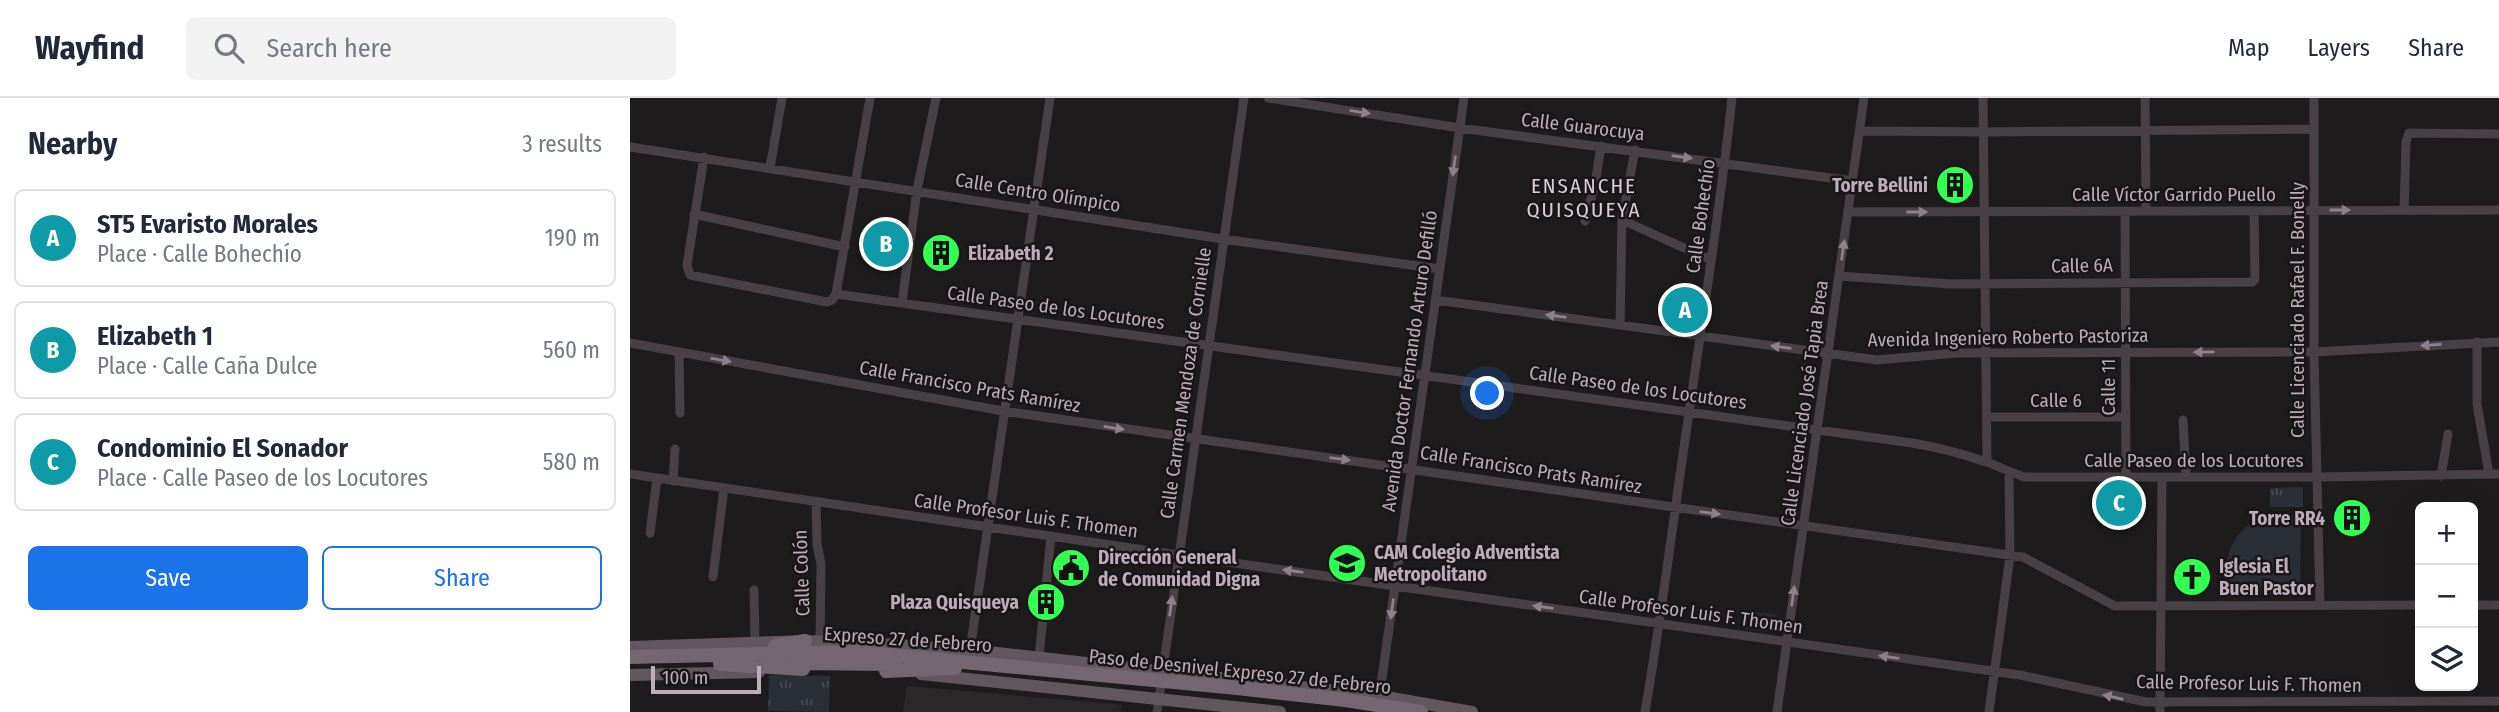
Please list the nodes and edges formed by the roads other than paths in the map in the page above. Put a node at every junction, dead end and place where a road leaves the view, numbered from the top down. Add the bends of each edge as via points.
1 (782, 98) edge
2 (870, 98) edge
3 (936, 98) edge
4 (1050, 98) edge
5 (1244, 98) edge
6 (1268, 98) edge
7 (1464, 98) edge
8 (1732, 98) edge
9 (1864, 98) edge
10 (1983, 98) edge
11 (2145, 98) edge
12 (2314, 98) edge
13 (1460, 128) junction
14 (2314, 129) junction
15 (1860, 131) junction
16 (2146, 131) junction
17 (1984, 132) junction
18 (2499, 134) edge
19 (1601, 146) junction
20 (630, 147) edge
21 (1635, 150) junction
22 (704, 157) junction
23 (1725, 163) junction
24 (770, 168) junction
25 (856, 181) junction
26 (1853, 181) junction
27 (917, 190) junction
28 (1032, 209) junction
29 (2404, 210) junction
30 (2499, 210) edge
31 (2146, 211) junction
32 (2255, 211) junction
33 (2314, 211) junction
34 (1849, 212) junction
35 (2125, 212) junction
36 (1984, 213) junction
37 (694, 214) junction
38 (1585, 220) dead end
39 (1622, 220) junction
40 (1223, 239) junction
41 (845, 247) junction
42 (1711, 260) junction
43 (1440, 269) junction
44 (1840, 276) junction
45 (2126, 282) junction
46 (1985, 284) junction
47 (836, 294) junction
48 (1436, 300) junction
49 (902, 303) junction
50 (1016, 318) junction
51 (1620, 325) junction
52 (1702, 337) junction
53 (2477, 342) junction
54 (2499, 342) edge
55 (630, 343) edge
56 (1209, 346) junction
57 (679, 352) junction
58 (2314, 352) junction
59 (1828, 353) junction
60 (1985, 353) junction
61 (2126, 354) junction
62 (1425, 376) junction
63 (1003, 411) junction
64 (1689, 412) junction
65 (680, 413) dead end
66 (1986, 417) junction
67 (2125, 417) junction
68 (2183, 420) dead end
69 (1815, 430) junction
70 (2448, 434) dead end
71 (1194, 440) junction
72 (675, 449) dead end
73 (1987, 461) junction
74 (1412, 468) junction
75 (2009, 473) junction
76 (630, 474) edge
77 (2494, 474) edge
78 (2441, 476) junction
79 (2186, 477) junction
80 (2316, 477) junction
81 (657, 478) junction
82 (2126, 478) junction
83 (2162, 478) junction
84 (673, 481) junction
85 (724, 488) junction
86 (816, 502) junction
87 (1676, 508) junction
88 (1803, 526) junction
89 (988, 527) junction
90 (650, 533) dead end
91 (1051, 536) junction
92 (1178, 555) junction
93 (2010, 556) junction
94 (713, 577) dead end
95 (1395, 585) junction
96 (754, 590) dead end
97 (2499, 604) edge
98 (2320, 605) junction
99 (2415, 605) edge
100 (2478, 605) edge
101 (2162, 606) junction
102 (1660, 624) junction
103 (813, 642) junction
104 (755, 643) junction
105 (882, 643) junction
106 (1787, 643) junction
107 (630, 647) edge
108 (970, 650) junction
109 (630, 657) edge
110 (1040, 657) junction
111 (719, 660) junction
112 (954, 664) junction
113 (630, 665) edge
114 (814, 670) junction
115 (885, 671) junction
116 (1162, 672) junction
117 (1994, 672) junction
118 (1053, 673) junction
119 (630, 675) edge
120 (1158, 696) junction
121 (1379, 699) junction
122 (2499, 701) edge
123 (2160, 707) edge
124 (2306, 707) edge
125 (1157, 712) edge
126 (1280, 712) edge
127 (1366, 712) edge
128 (1378, 712) edge
129 (1421, 712) edge
130 (1472, 712) edge
131 (1645, 712) edge
132 (1777, 712) edge
133 (1989, 712) edge

1 - 24 street
2 - 25 street
3 - 27 street
4 - 28 street
5 - 40 street, Calle Carmen Mendoza de Cornielle
6 -> 13 street, Calle Guarocuya
7 - 13 street, Avenida Doctor Fernando Arturo Defilló
8 - 23 street, Calle Bohechío
9 - 15 street, Calle Licenciado José Tapia Brea
10 - 17 street
11 - 16 street
12 - 14 street, Calle Licenciado Rafael F. Bonelly
13 - 19 street, Calle Guarocuya
13 -> 43 street, Avenida Doctor Fernando Arturo Defilló
14 - 16 street
14 - 33 street, Calle Licenciado Rafael F. Bonelly
15 - 17 street
15 - 26 street, Calle Licenciado José Tapia Brea
16 - 17 street
16 - 31 street
17 - 36 street
18 - 29 street via 2409,133
19 - 21 street, Calle Guarocuya
19 - 38 street
20 - 22 street, Calle Centro Olímpico
21 -> 23 street, Calle Guarocuya
21 - 39 street
22 - 24 street, Calle Centro Olímpico
22 - 37 street
23 - 26 street, Calle Guarocuya
23 - 42 street, Calle Bohechío
24 - 25 street, Calle Centro Olímpico
25 - 27 street, Calle Centro Olímpico
25 - 41 street
26 - 34 street, Calle Licenciado José Tapia Brea
27 - 28 street, Calle Centro Olímpico
27 - 49 street
28 - 40 street, Calle Centro Olímpico
28 - 50 street
29 - 30 street, Calle Víctor Garrido Puello
33 -> 29 street, Calle Víctor Garrido Puello
31 - 32 street, Calle Víctor Garrido Puello
31 - 35 street, Calle Víctor Garrido Puello
32 - 33 street, Calle Víctor Garrido Puello
32 - 45 street, Calle 6A via 2253,282
33 - 58 street, Calle Licenciado Rafael F. Bonelly
34 -> 36 street, Calle Víctor Garrido Puello
44 -> 34 street, Calle Licenciado José Tapia Brea
35 - 36 street, Calle Víctor Garrido Puello
35 - 45 street, Calle 11
36 - 46 street
37 - 41 street
37 - 47 street, Calle Paseo de los Locutores via 687,265 693,278 827,302
39 - 42 street
39 - 51 street
40 - 43 street, Calle Centro Olímpico
40 - 56 street, Calle Carmen Mendoza de Cornielle
41 - 47 street
42 - 52 street, Calle Bohechío
43 - 48 street, Avenida Doctor Fernando Arturo Defilló
44 - 46 street, Calle 6A
44 - 59 street, Calle Licenciado José Tapia Brea
45 - 46 street, Calle 6A
45 - 61 street, Calle 11
46 - 60 street
47 - 49 street, Calle Paseo de los Locutores
51 -> 48 street, Avenida Ingeniero Roberto Pastoriza
48 - 62 street, Avenida Doctor Fernando Arturo Defilló
49 - 50 street, Calle Paseo de los Locutores
50 - 56 street, Calle Paseo de los Locutores
50 - 63 street
51 - 52 street, Avenida Ingeniero Roberto Pastoriza
59 -> 52 street, Avenida Ingeniero Roberto Pastoriza
52 - 64 street, Calle Bohechío
53 - 54 street, Avenida Ingeniero Roberto Pastoriza
53 -> 58 street, Avenida Ingeniero Roberto Pastoriza
53 - 77 street via 2477,404
55 - 57 street, Calle Francisco Prats Ramírez
56 - 62 street, Calle Paseo de los Locutores
56 - 71 street, Calle Carmen Mendoza de Cornielle
57 -> 63 street, Calle Francisco Prats Ramírez
57 - 65 street
58 -> 61 street, Avenida Ingeniero Roberto Pastoriza
58 - 80 street, Calle Licenciado Rafael F. Bonelly
59 - 60 street, Avenida Ingeniero Roberto Pastoriza via 1891,360
59 - 69 street, Calle Licenciado José Tapia Brea
60 - 61 street, Avenida Ingeniero Roberto Pastoriza
60 - 66 street
61 - 67 street, Calle 11
62 - 64 street, Calle Paseo de los Locutores
62 - 74 street, Avenida Doctor Fernando Arturo Defilló
63 -> 71 street, Calle Francisco Prats Ramírez
63 - 89 street
64 - 69 street, Calle Paseo de los Locutores
64 - 87 street, Calle Bohechío
66 - 67 street, Calle 6
66 - 73 street
67 - 82 street, Calle 11
68 - 79 street
69 - 73 street, Calle Paseo de los Locutores via 1937,447
69 - 88 street, Calle Licenciado José Tapia Brea
70 - 78 street
71 -> 74 street, Calle Francisco Prats Ramírez
71 - 92 street, Calle Carmen Mendoza de Cornielle
72 - 84 street
73 - 75 street, Calle Paseo de los Locutores
74 - 87 street, Calle Francisco Prats Ramírez
74 - 95 street, Avenida Doctor Fernando Arturo Defilló
75 - 82 street, Calle Paseo de los Locutores via 2037,478
75 - 93 street
76 - 81 street, Calle Profesor Luis F. Thomen
77 - 78 street, Calle Paseo de los Locutores
78 - 80 street, Calle Paseo de los Locutores
79 - 80 street, Calle Paseo de los Locutores
79 - 83 street, Calle Paseo de los Locutores
80 - 98 street, Calle Licenciado Rafael F. Bonelly
81 - 84 street, Calle Profesor Luis F. Thomen
81 - 90 street
82 - 83 street, Calle Paseo de los Locutores
83 - 101 street
84 - 85 street, Calle Profesor Luis F. Thomen
85 - 86 street, Calle Profesor Luis F. Thomen
85 - 94 street
86 - 89 street, Calle Profesor Luis F. Thomen
86 - 103 street, Calle Colón via 820,556
87 -> 88 street, Calle Francisco Prats Ramírez
87 - 102 street, Calle Bohechío
88 - 93 street, Calle Francisco Prats Ramírez
106 -> 88 street, Calle Licenciado José Tapia Brea
89 - 91 street, Calle Profesor Luis F. Thomen
89 - 108 street
91 - 92 street, Calle Profesor Luis F. Thomen
91 - 110 street
95 -> 92 street, Calle Profesor Luis F. Thomen
116 -> 92 street, Calle Carmen Mendoza de Cornielle
93 - 101 street, Calle Francisco Prats Ramírez via 2023,557 2115,606
93 - 117 street
102 -> 95 street, Calle Profesor Luis F. Thomen
95 -> 121 street, Avenida Doctor Fernando Arturo Defilló
96 - 104 street
97 - 100 street
98 - 99 street, Calle Francisco Prats Ramírez
98 - 101 street, Calle Francisco Prats Ramírez
101 - 123 street
102 - 106 street, Calle Profesor Luis F. Thomen
102 - 131 street, Calle Bohechío
103 - 104 main road
103 - 105 main road
103 - 111 highway
104 - 107 main road
105 - 108 main road
105 - 112 highway
117 -> 106 street, Calle Profesor Luis F. Thomen
106 - 132 street, Calle Licenciado José Tapia Brea
108 - 110 main road
109 - 111 highway
110 - 116 main road
111 - 112 highway, Expreso 27 de Febrero
111 - 113 highway
111 - 114 highway
112 - 115 highway
112 - 118 highway, Expreso 27 de Febrero
114 - 115 main road
114 - 119 main road
115 - 120 main road
116 - 120 street, Calle Carmen Mendoza de Cornielle
116 - 121 main road
123 -> 117 street, Calle Profesor Luis F. Thomen
117 - 133 street
118 - 127 highway, Paso de Desnivel Expreso 27 de Febrero
118 - 129 highway, Paso de Desnivel Expreso 27 de Febrero via 1345,700
120 - 125 street
120 - 126 main road
121 - 128 street, Avenida Doctor Fernando Arturo Defilló
121 - 130 main road
122 - 124 street, Calle Profesor Luis F. Thomen
123 - 124 street, Calle Profesor Luis F. Thomen

